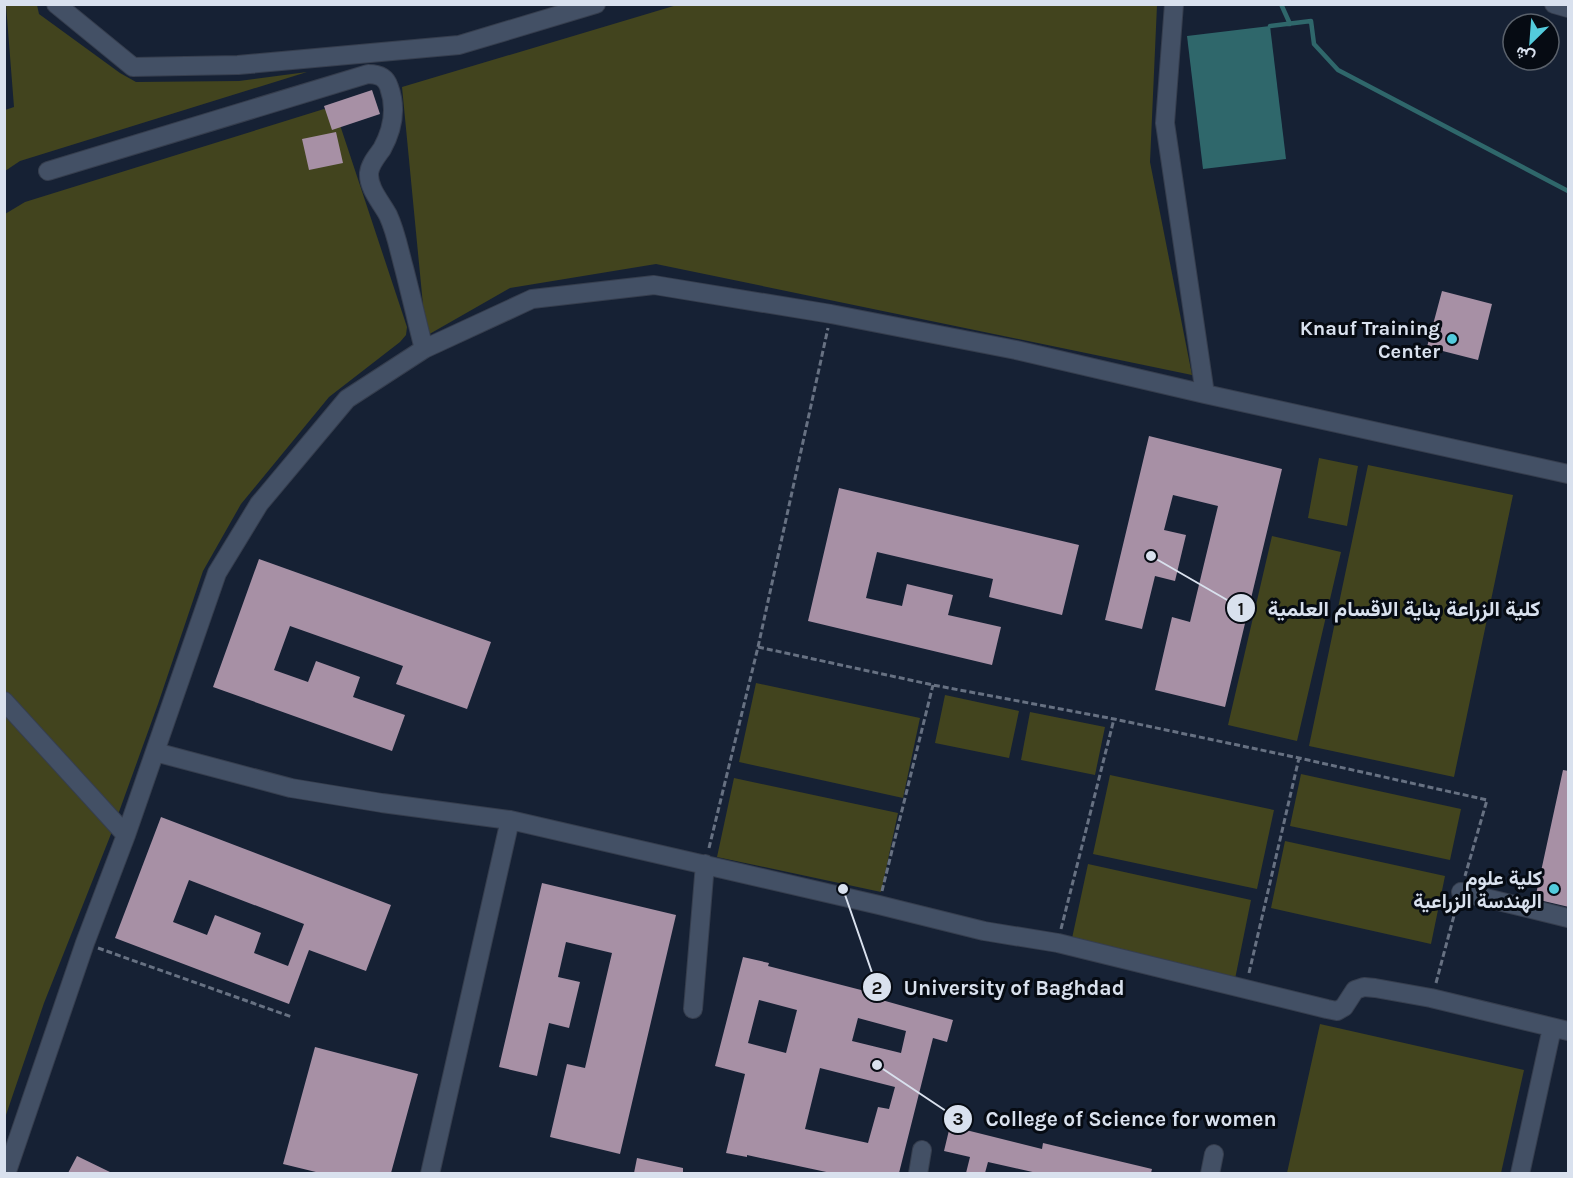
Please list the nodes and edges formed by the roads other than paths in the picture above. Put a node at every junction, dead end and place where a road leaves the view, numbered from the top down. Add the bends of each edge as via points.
1 (56, 4) edge
2 (596, 4) edge
3 (1173, 4) edge
4 (1554, 4) edge
5 (1569, 8) edge
6 (48, 171) dead end
7 (424, 349) junction
8 (1204, 394) junction
9 (1569, 474) edge
10 (4, 701) edge
11 (154, 752) junction
12 (510, 820) junction
13 (126, 835) junction
14 (705, 864) junction
15 (1461, 892) dead end
16 (1569, 918) edge
17 (693, 1009) dead end
18 (1560, 1029) edge
19 (922, 1150) dead end
20 (1214, 1154) dead end
21 (6, 1173) edge
22 (430, 1173) edge
23 (918, 1173) edge
24 (1210, 1173) edge
25 (1520, 1173) edge

1 - 2 street via 133,67 238,65 459,45
3 - 8 street via 1165,123
4 - 5 street
6 - 7 street via 368,74 380,76 388,84 394,103 393,120 369,173 372,188 394,230
7 - 8 street via 532,299 654,285 1016,350
7 - 11 street via 347,399 259,504 217,573
8 - 9 street
10 - 13 street
11 - 12 street via 291,788
11 - 13 street
12 - 14 street
12 - 22 street
13 - 21 street
14 - 17 street
14 - 18 street via 984,931 1058,943 1337,1011 1355,990 1364,987 1431,998
15 - 16 street
18 - 25 street
19 - 23 street
20 - 24 street

